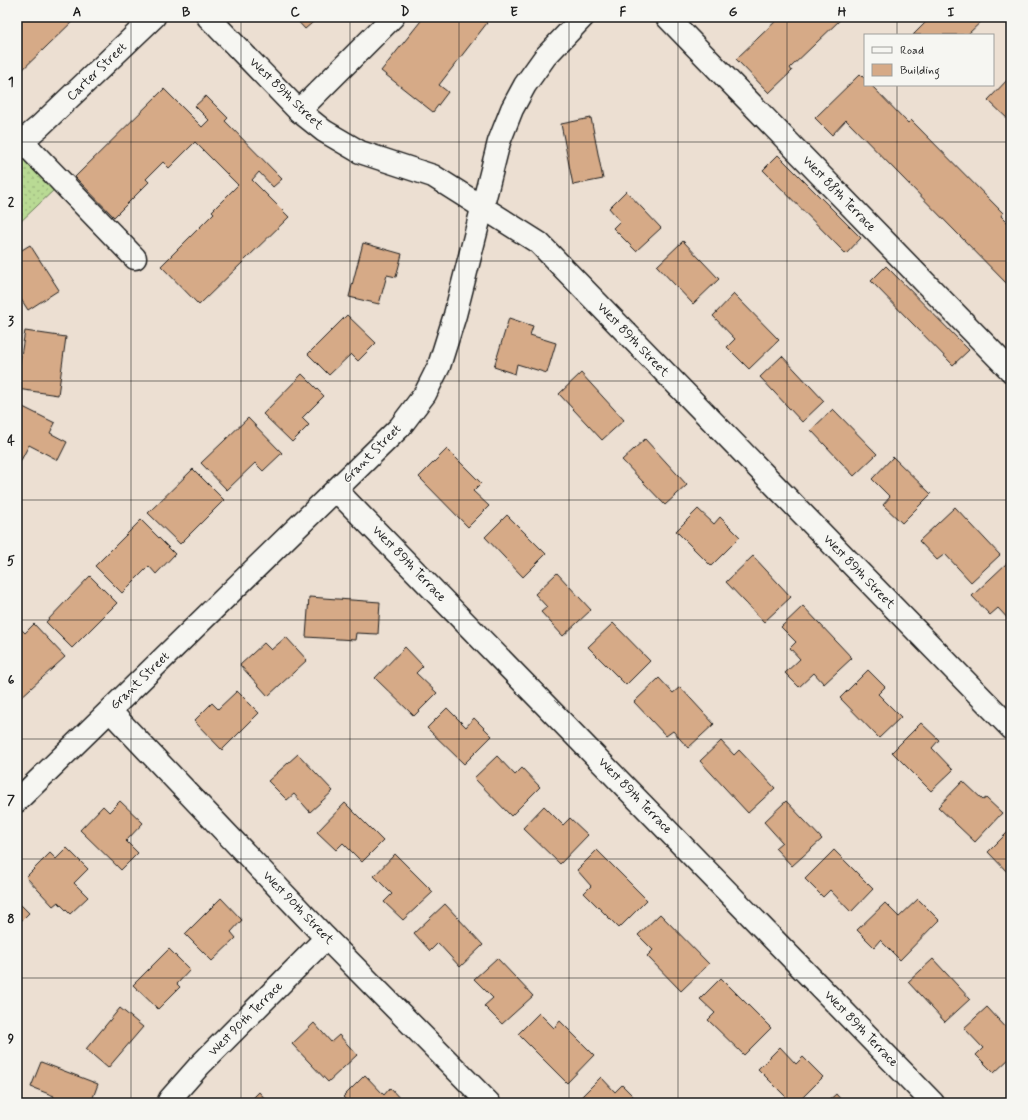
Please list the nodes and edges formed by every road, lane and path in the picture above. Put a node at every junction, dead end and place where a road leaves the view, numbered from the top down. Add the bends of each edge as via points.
1 (154, 17) edge
2 (208, 17) edge
3 (393, 17) edge
4 (583, 17) edge
5 (673, 19) edge
6 (299, 110) junction
7 (20, 139) edge
8 (483, 207) junction
9 (135, 258) dead end
10 (1011, 371) edge
11 (336, 490) junction
12 (110, 711) junction
13 (1011, 728) edge
14 (17, 801) edge
15 (326, 938) junction
16 (168, 1103) edge
17 (489, 1103) edge
18 (933, 1103) edge

1 - 7 street, Carter Street via 40,126
2 - 6 street, West 89th Street
3 - 6 street
4 - 8 street, Grant Street via 545,57 512,109 499,142
5 - 10 street, West 88th Terrace
6 - 8 street, West 89th Street via 324,132 360,152 433,176
7 - 9 street
8 - 11 street, Grant Street via 455,316 439,366 425,394 400,427
8 - 13 street, West 89th Street via 539,243
11 - 12 street, Grant Street
11 - 18 street, West 89th Terrace
12 - 14 street, Grant Street
12 - 15 street, West 90th Street
15 - 16 street, West 90th Terrace via 200,1065
15 - 17 street, West 90th Street

